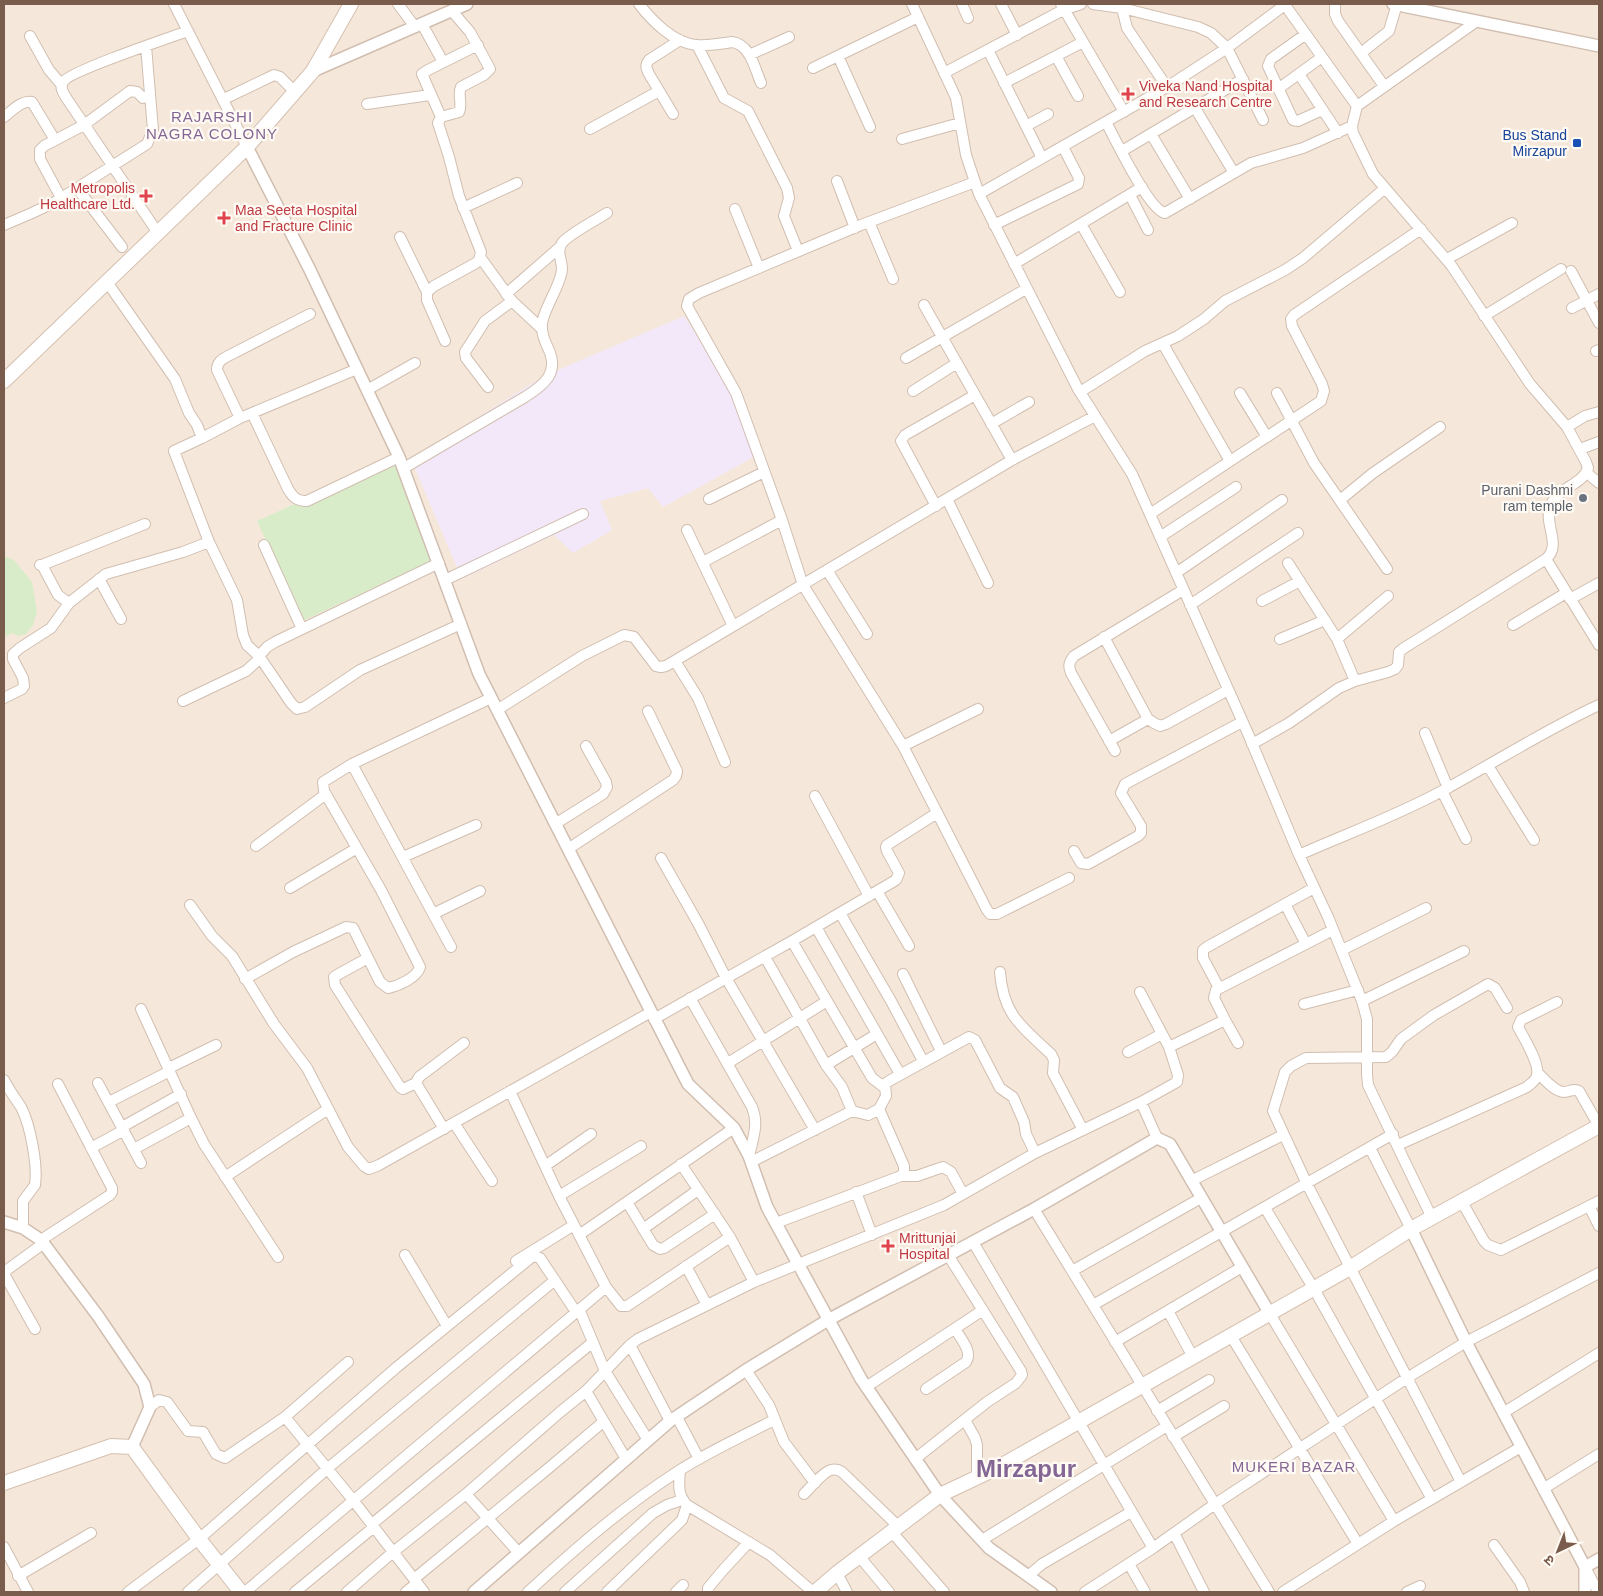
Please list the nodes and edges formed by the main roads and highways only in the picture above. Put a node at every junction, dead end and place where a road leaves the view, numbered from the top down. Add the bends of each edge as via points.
1 (351, 4) edge
2 (4, 381) edge
3 (1599, 1126) edge
4 (4, 1483) edge
5 (243, 1592) edge
6 (814, 1592) edge

1 - 2 main road via 313,70 248,146
3 - 6 main road via 1411,1229 1314,1289 998,1468 940,1495
4 - 5 main road via 111,1446 132,1447 199,1539

